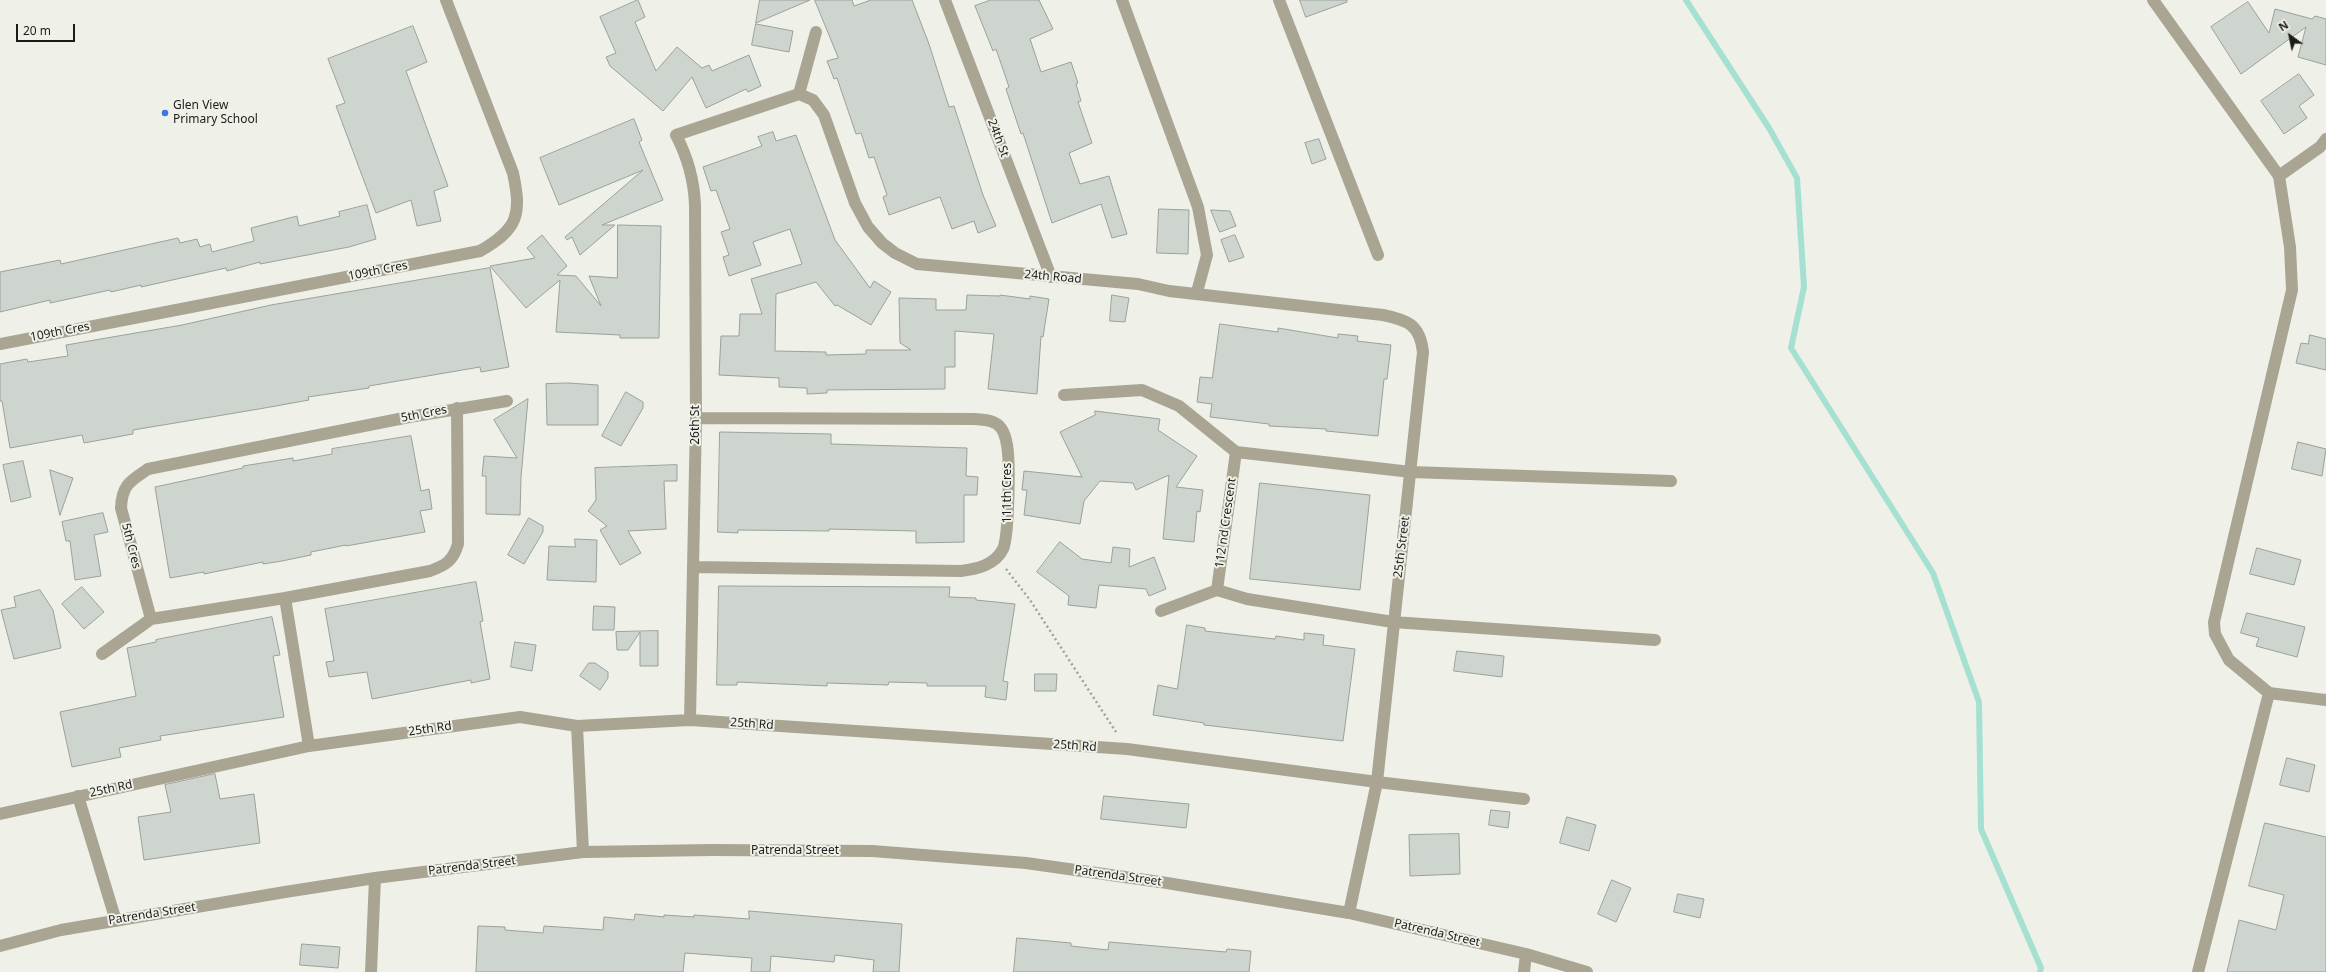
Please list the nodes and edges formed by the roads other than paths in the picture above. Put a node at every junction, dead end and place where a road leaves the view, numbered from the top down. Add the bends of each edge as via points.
1 (446, 0) edge
2 (945, 0) edge
3 (1122, 0) edge
4 (1279, 0) edge
5 (2153, 0) edge
6 (816, 32) dead end
7 (799, 94) junction
8 (2326, 139) edge
9 (2279, 176) junction
10 (1378, 255) dead end
11 (1050, 277) junction
12 (1197, 292) junction
13 (1404, 320) joint
14 (0, 344) edge
15 (1064, 395) dead end
16 (507, 400) dead end
17 (457, 408) junction
18 (696, 418) junction
19 (1236, 452) junction
20 (1410, 472) junction
21 (1671, 481) dead end
22 (694, 567) junction
23 (1217, 590) junction
24 (285, 598) junction
25 (1161, 611) dead end
26 (151, 619) junction
27 (1393, 622) junction
28 (1655, 640) dead end
29 (102, 654) dead end
30 (2269, 693) junction
31 (2326, 700) edge
32 (690, 720) junction
33 (577, 726) junction
34 (309, 746) junction
35 (1377, 782) junction
36 (78, 796) junction
37 (1524, 799) dead end
38 (0, 814) edge
39 (583, 852) junction
40 (375, 878) junction
41 (1349, 913) junction
42 (116, 921) junction
43 (0, 946) edge
44 (1526, 954) junction
45 (371, 972) edge
46 (1524, 972) edge
47 (1587, 972) edge
48 (2198, 972) edge

1 - 14 street, 109th Cres via 513,173 518,198 517,209 512,224 501,239 480,251
2 - 11 street, 24th St
3 - 12 street via 1198,207 1207,255
4 - 10 street
5 - 9 street
6 - 7 street
7 - 11 street, 24th Road via 813,100 824,115 855,204 868,227 882,244 917,264
7 - 18 street, 26th St via 676,134 694,182
8 - 9 street via 2320,147
9 - 30 street via 2291,252 2292,290 2214,622 2215,634 2229,660
11 - 12 street, 24th Road
12 - 13 street, 24th Road
13 - 20 street, 25th Street via 1415,328 1423,352
15 - 19 street via 1142,390 1180,406
16 - 17 street
17 - 24 street, 5th Cres via 458,544 454,557 446,566
17 - 26 street, 5th Cres via 158,466 128,482 121,496 121,508
18 - 22 street, 26th St
18 - 22 street, 111th Cres via 992,421 1000,427 1008,445 1008,533 1003,549 997,557 976,569 962,571
19 - 20 street
19 - 23 street, 112 nd Crescent
20 - 21 street
20 - 27 street, 25th Street
22 - 32 street, 26th St
23 - 25 street
23 - 27 street via 1248,600
24 - 26 street, 5th Cres
24 - 34 street
26 - 29 street
27 - 28 street
27 - 35 street, 25th Street
30 - 31 street
30 - 48 street
32 - 33 street, 25th Rd
32 - 35 street, 25th Rd via 1127,750
33 - 34 street, 25th Rd via 520,718
33 - 39 street
34 - 36 street, 25th Rd
35 - 37 street, 25th Rd
35 - 41 street
36 - 38 street, 25th Rd
36 - 42 street
39 - 40 street, Patrenda Street
39 - 41 street, Patrenda Street via 872,851 1003,861 1167,883
40 - 42 street, Patrenda Street
40 - 45 street
41 - 44 street, Patrenda Street
42 - 43 street, Patrenda Street via 61,930
44 - 46 street
44 - 47 street, Patrenda Street

